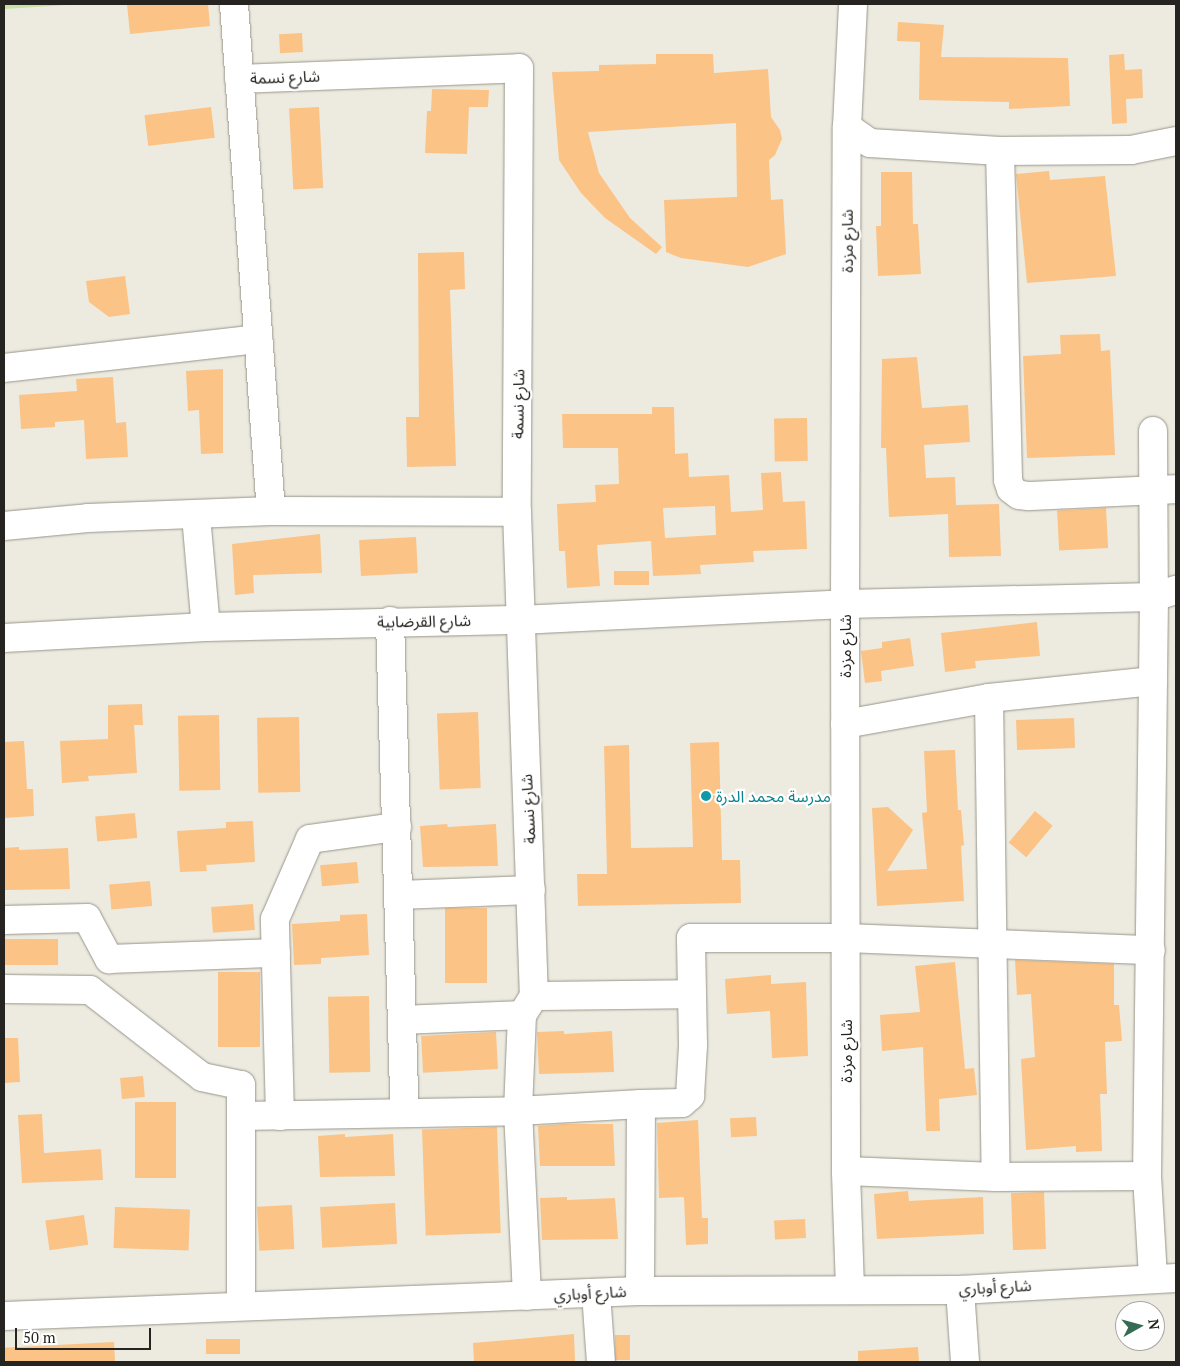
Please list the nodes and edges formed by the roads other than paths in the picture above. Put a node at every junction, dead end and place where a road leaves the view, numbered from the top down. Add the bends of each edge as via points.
1 (234, 4) edge
2 (853, 4) edge
3 (239, 79) junction
4 (847, 127) junction
5 (1176, 141) edge
6 (1000, 151) junction
7 (258, 339) junction
8 (4, 368) edge
9 (1153, 431) dead end
10 (1165, 490) edge
11 (271, 511) junction
12 (517, 512) junction
13 (196, 516) junction
14 (4, 526) edge
15 (1165, 593) edge
16 (845, 604) junction
17 (520, 620) junction
18 (390, 621) junction
19 (206, 627) junction
20 (4, 638) edge
21 (1153, 681) junction
22 (989, 698) junction
23 (845, 724) junction
24 (397, 827) junction
25 (532, 890) junction
26 (399, 895) junction
27 (4, 920) edge
28 (846, 938) junction
29 (995, 943) junction
30 (1151, 950) junction
31 (276, 953) junction
32 (109, 959) junction
33 (4, 989) edge
34 (90, 990) junction
35 (692, 994) junction
36 (528, 1006) junction
37 (402, 1020) junction
38 (641, 1104) junction
39 (518, 1111) junction
40 (405, 1113) junction
41 (241, 1116) junction
42 (280, 1116) junction
43 (846, 1170) junction
44 (1147, 1176) junction
45 (996, 1177) junction
46 (1165, 1278) edge
47 (850, 1288) junction
48 (960, 1290) junction
49 (640, 1291) junction
50 (596, 1293) junction
51 (527, 1296) junction
52 (240, 1306) junction
53 (4, 1316) edge
54 (601, 1362) edge
55 (965, 1362) edge

1 - 3 street
2 - 4 street, شارع مزدة
3 - 7 street
3 - 12 street, شارع نسمة via 519,68
4 - 6 street via 870,142
4 - 16 street, شارع مزدة
5 - 6 street via 1131,150
6 - 10 street via 1008,480 1011,489 1019,495 1029,496
7 - 8 street
7 - 11 street
9 - 10 street
10 - 15 street
11 - 12 street
11 - 13 street
12 - 17 street, شارع نسمة
13 - 14 street via 88,518
13 - 19 street
15 - 16 street, شارع القرضابية
15 - 21 street
16 - 17 street, شارع القرضابية
16 - 23 street, شارع مزدة
17 - 18 street, شارع القرضابية
17 - 25 street, شارع نسمة
18 - 19 street, شارع القرضابية
18 - 24 street
19 - 20 street, شارع القرضابية
21 - 22 street
21 - 30 street
22 - 23 street
22 - 29 street
23 - 28 street, شارع مزدة
24 - 26 street
24 - 31 street via 310,839 275,919
25 - 26 street
25 - 36 street, شارع نسمة
26 - 37 street
27 - 32 street via 87,918
28 - 29 street
28 - 35 street via 691,938
28 - 43 street, شارع مزدة
29 - 30 street
29 - 45 street
30 - 44 street
31 - 32 street
31 - 42 street
32 - 34 street
33 - 34 street
34 - 41 street via 202,1077 240,1085
35 - 36 street
35 - 38 street via 690,1096 682,1103
36 - 37 street
36 - 39 street, شارع نسمة
37 - 40 street
38 - 39 street
38 - 49 street
39 - 40 street
39 - 51 street, شارع نسمة
40 - 42 street
41 - 42 street
41 - 52 street
43 - 45 street
43 - 47 street, شارع مزدة
44 - 45 street
44 - 46 street
46 - 48 street, شارع أوباري
47 - 48 street, شارع أوباري
47 - 49 street, شارع أوباري
48 - 55 street
49 - 50 street, شارع أوباري
50 - 51 street, شارع أوباري
50 - 54 street
51 - 52 street, شارع أوباري
52 - 53 street, شارع أوباري

